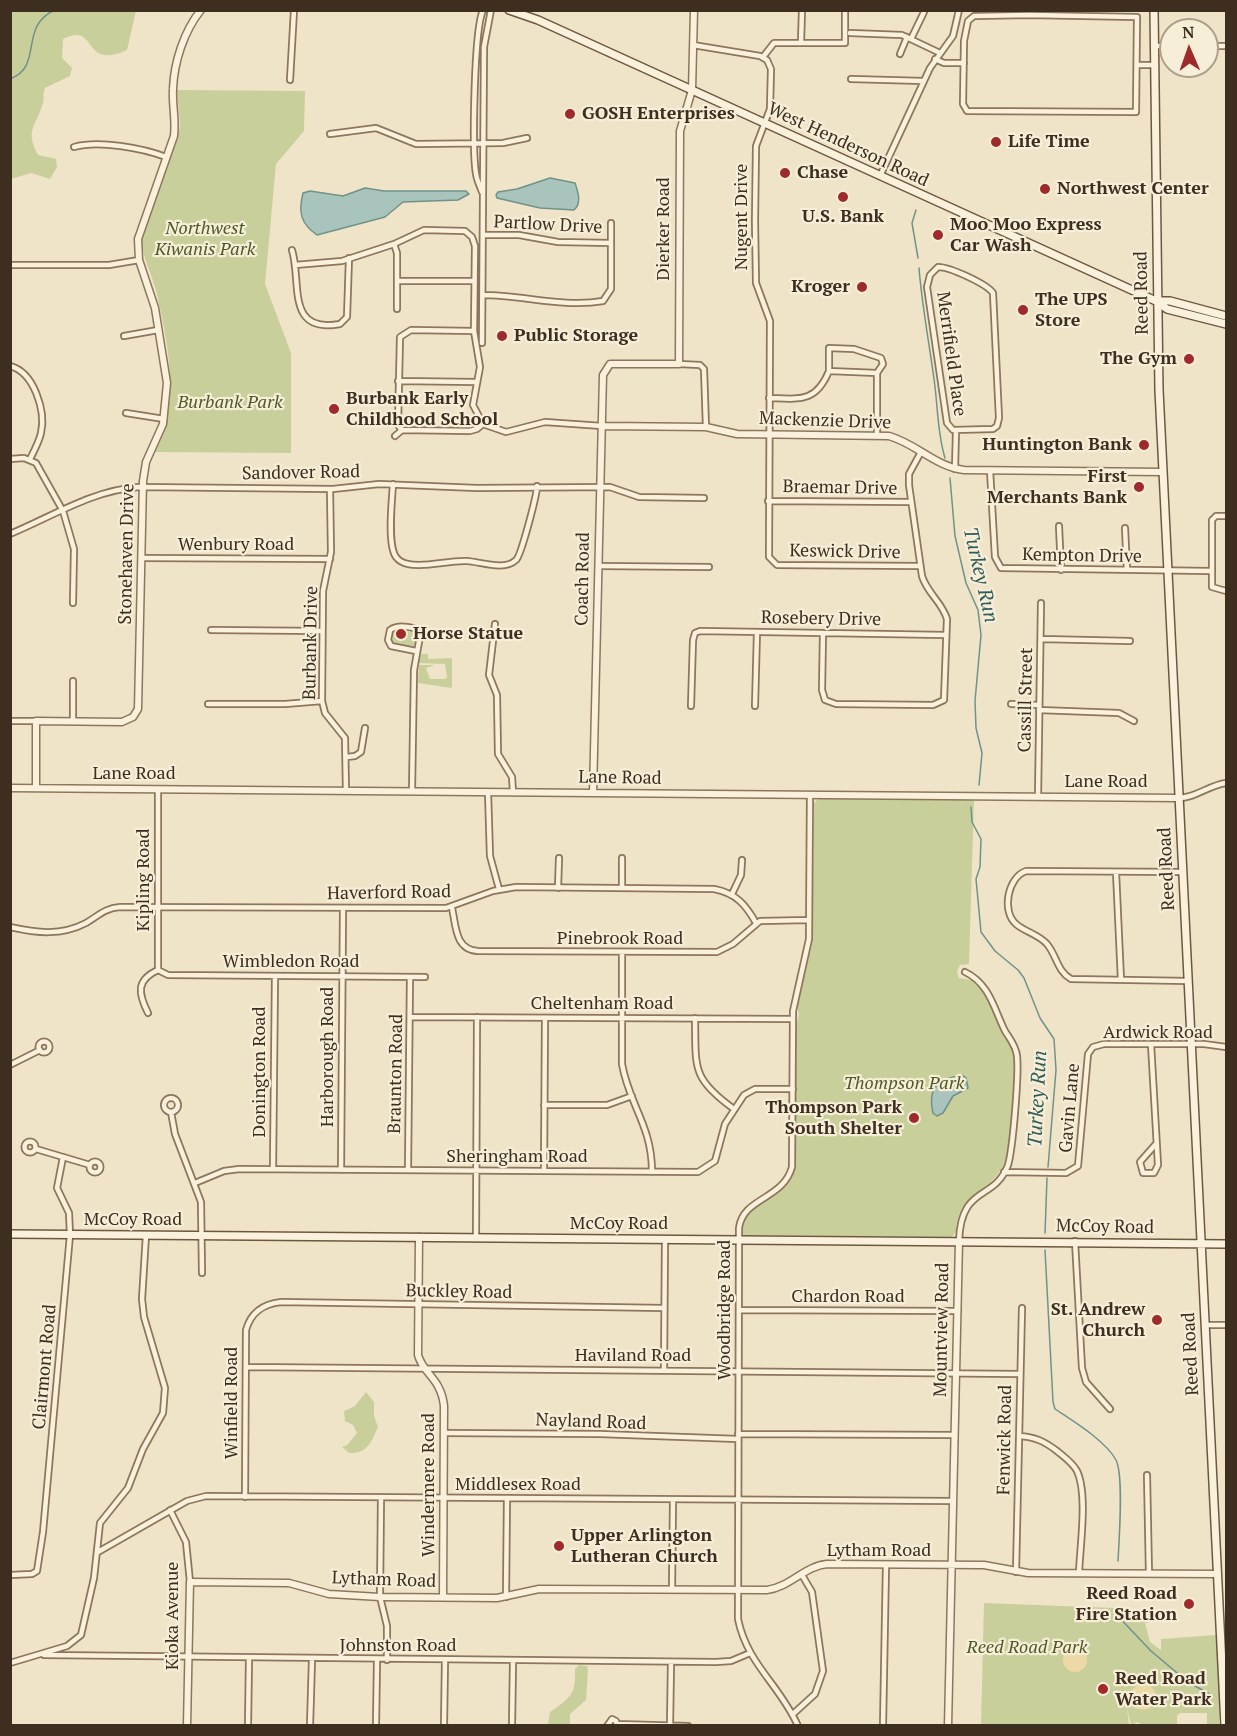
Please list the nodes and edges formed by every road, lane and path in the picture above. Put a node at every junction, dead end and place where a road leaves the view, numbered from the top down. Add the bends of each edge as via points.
1 (201, 10) edge
2 (294, 10) edge
3 (483, 10) edge
4 (491, 10) edge
5 (509, 10) edge
6 (694, 10) edge
7 (802, 10) edge
8 (845, 10) edge
9 (959, 10) edge
10 (1154, 10) edge
11 (924, 12) edge
12 (525, 13) edge
13 (850, 33) dead end
14 (909, 38) junction
15 (801, 42) junction
16 (693, 45) junction
17 (1154, 46) junction
18 (1159, 46) edge
19 (940, 53) junction
20 (900, 54) dead end
21 (763, 57) junction
22 (935, 59) junction
23 (964, 63) junction
24 (1138, 65) junction
25 (1154, 65) junction
26 (851, 79) dead end
27 (290, 80) dead end
28 (924, 81) junction
29 (692, 90) junction
30 (765, 123) junction
31 (330, 134) dead end
32 (527, 138) dead end
33 (484, 144) junction
34 (475, 145) junction
35 (74, 147) dead end
36 (166, 157) junction
37 (880, 176) junction
38 (483, 195) junction
39 (611, 223) dead end
40 (483, 235) junction
41 (611, 243) junction
42 (394, 244) junction
43 (292, 250) dead end
44 (349, 258) junction
45 (140, 260) junction
46 (10, 265) edge
47 (295, 265) junction
48 (397, 281) junction
49 (474, 281) junction
50 (483, 295) junction
51 (1156, 301) junction
52 (397, 309) dead end
53 (1227, 316) edge
54 (1227, 326) edge
55 (158, 330) junction
56 (474, 331) junction
57 (124, 336) dead end
58 (482, 343) dead end
59 (679, 364) junction
60 (10, 366) edge
61 (829, 371) junction
62 (877, 374) junction
63 (398, 381) junction
64 (476, 382) junction
65 (769, 398) junction
66 (126, 413) dead end
67 (164, 419) junction
68 (483, 424) junction
69 (602, 426) junction
70 (706, 427) junction
71 (402, 430) junction
72 (956, 430) junction
73 (769, 434) junction
74 (877, 435) junction
75 (395, 436) dead end
76 (921, 453) junction
77 (10, 459) edge
78 (30, 459) junction
79 (955, 469) junction
80 (990, 470) junction
81 (1163, 472) junction
82 (393, 484) junction
83 (537, 486) junction
84 (143, 487) junction
85 (601, 487) junction
86 (330, 489) junction
87 (704, 498) dead end
88 (768, 501) junction
89 (911, 502) junction
90 (63, 510) junction
91 (1227, 516) edge
92 (1059, 526) dead end
93 (1125, 528) dead end
94 (10, 534) edge
95 (142, 558) junction
96 (330, 559) junction
97 (771, 561) joint
98 (599, 566) junction
99 (920, 566) junction
100 (709, 567) dead end
101 (1061, 570) junction
102 (1127, 570) junction
103 (1168, 571) junction
104 (1211, 571) junction
105 (1227, 591) edge
106 (73, 603) dead end
107 (1041, 603) dead end
108 (495, 624) dead end
109 (211, 630) dead end
110 (322, 631) junction
111 (757, 632) junction
112 (824, 633) junction
113 (946, 635) junction
114 (1041, 639) junction
115 (1130, 641) dead end
116 (416, 651) junction
117 (73, 681) dead end
118 (322, 701) junction
119 (208, 704) dead end
120 (1011, 704) dead end
121 (691, 706) dead end
122 (755, 706) dead end
123 (1039, 708) junction
124 (10, 721) edge
125 (36, 721) junction
126 (73, 721) junction
127 (1134, 721) dead end
128 (364, 728) dead end
129 (346, 757) junction
130 (1227, 783) edge
131 (10, 788) edge
132 (36, 788) junction
133 (158, 789) junction
134 (346, 791) junction
135 (412, 791) junction
136 (488, 792) junction
137 (513, 792) junction
138 (593, 793) junction
139 (810, 795) junction
140 (1038, 797) junction
141 (1178, 798) junction
142 (559, 858) dead end
143 (622, 858) dead end
144 (742, 860) dead end
145 (1116, 872) junction
146 (1182, 873) junction
147 (558, 888) junction
148 (622, 888) junction
149 (499, 889) junction
150 (732, 894) junction
151 (157, 907) junction
152 (343, 908) junction
153 (452, 908) junction
154 (809, 920) junction
155 (756, 923) junction
156 (10, 927) edge
157 (622, 952) junction
158 (158, 970) junction
159 (965, 972) dead end
160 (275, 976) junction
161 (342, 976) junction
162 (410, 977) junction
163 (425, 977) dead end
164 (1121, 980) junction
165 (1188, 981) junction
166 (148, 1013) dead end
167 (410, 1017) junction
168 (477, 1017) junction
169 (545, 1018) junction
170 (621, 1018) junction
171 (695, 1018) junction
172 (793, 1019) junction
173 (1151, 1044) junction
174 (1191, 1044) junction
175 (1227, 1047) edge
176 (1090, 1049) joint
177 (40, 1050) dead end
178 (10, 1065) edge
179 (792, 1089) junction
180 (632, 1096) junction
181 (544, 1105) junction
182 (734, 1109) junction
183 (171, 1112) dead end
184 (1155, 1145) junction
185 (36, 1149) dead end
186 (63, 1157) junction
187 (90, 1165) dead end
188 (273, 1169) junction
189 (341, 1170) junction
190 (408, 1170) junction
191 (476, 1171) junction
192 (544, 1171) junction
193 (652, 1172) junction
194 (1004, 1172) junction
195 (195, 1183) junction
196 (10, 1234) edge
197 (70, 1235) junction
198 (146, 1235) junction
199 (202, 1236) junction
200 (418, 1237) junction
201 (476, 1238) junction
202 (665, 1239) junction
203 (739, 1240) junction
204 (959, 1241) junction
205 (1075, 1242) junction
206 (1201, 1243) junction
207 (1227, 1244) edge
208 (202, 1273) dead end
209 (418, 1306) junction
210 (664, 1308) junction
211 (1022, 1308) dead end
212 (739, 1310) junction
213 (958, 1311) junction
214 (256, 1312) joint
215 (1204, 1325) junction
216 (1227, 1325) edge
217 (246, 1367) junction
218 (426, 1368) junction
219 (664, 1370) junction
220 (738, 1371) junction
221 (956, 1373) junction
222 (1020, 1374) junction
223 (1110, 1409) dead end
224 (444, 1433) junction
225 (955, 1435) junction
226 (1019, 1436) junction
227 (738, 1437) junction
228 (1147, 1475) dead end
229 (245, 1497) junction
230 (381, 1497) junction
231 (444, 1498) junction
232 (507, 1498) junction
233 (673, 1500) junction
234 (738, 1500) junction
235 (954, 1501) junction
236 (170, 1510) junction
237 (98, 1552) junction
238 (886, 1565) junction
239 (952, 1565) junction
240 (1016, 1572) junction
241 (1079, 1573) junction
242 (1149, 1574) junction
243 (1217, 1574) junction
244 (10, 1575) edge
245 (802, 1575) junction
246 (190, 1582) junction
247 (672, 1590) junction
248 (737, 1591) junction
249 (380, 1597) junction
250 (443, 1597) junction
251 (506, 1597) junction
252 (750, 1653) junction
253 (44, 1655) junction
254 (188, 1657) junction
255 (249, 1658) junction
256 (312, 1659) junction
257 (377, 1660) junction
258 (387, 1660) junction
259 (445, 1660) junction
260 (513, 1661) junction
261 (671, 1662) junction
262 (10, 1663) edge
263 (793, 1714) junction
264 (187, 1725) edge
265 (248, 1725) edge
266 (310, 1725) edge
267 (376, 1725) edge
268 (444, 1725) edge
269 (512, 1725) edge
270 (607, 1725) edge
271 (617, 1725) edge
272 (670, 1725) edge
273 (688, 1725) edge
274 (798, 1725) edge
275 (883, 1725) edge
276 (948, 1725) edge
277 (1225, 1725) edge

1 - 36 street, Stonehaven Drive via 190,25 175,74 176,120
2 - 27 street
3 - 34 street via 477,32
4 - 33 street via 484,47
5 - 12 main road, West Henderson Road via 520,16
6 - 16 street, Dierker Road
7 - 15 street
8 - 15 street via 845,43
9 - 19 street via 955,32
10 - 17 main road, Reed Road
11 - 14 street
12 - 29 main road, West Henderson Road
13 - 14 street
14 - 19 street
14 - 20 street
15 - 21 street via 774,43
16 - 21 street
16 - 29 street, Dierker Road
17 - 18 street
17 - 25 main road, Reed Road
19 - 22 street
21 - 30 street, Nugent Drive via 771,69 770,109
22 - 23 street
22 - 28 street
23 - 24 street via 965,33 971,18 1062,15 1137,17
23 - 24 street via 963,104 967,111 1119,114 1136,112
24 - 25 street
25 - 51 main road, Reed Road
26 - 28 street
28 - 37 street
29 - 30 main road, West Henderson Road
29 - 59 street, Dierker Road via 680,131
30 - 37 main road, West Henderson Road
30 - 65 street, Nugent Drive via 756,154 755,275 770,321
31 - 34 street via 376,128 410,144
32 - 33 street
33 - 34 street
33 - 38 street
34 - 38 street via 476,177
35 - 36 street via 143,149
36 - 45 street, Stonehaven Drive via 138,231
37 - 51 main road, West Henderson Road
38 - 40 street
39 - 41 street
40 - 41 street, Partlow Drive
40 - 50 street
41 - 50 street via 611,289 607,298 598,302
42 - 44 street
42 - 48 street
42 - 49 street via 424,230 465,231 475,246
43 - 47 street
44 - 47 street
44 - 47 street via 347,317 340,324 310,322 304,315 297,296
45 - 46 street via 120,265
45 - 55 street, Stonehaven Drive via 152,293
48 - 49 street
48 - 52 street
49 - 56 street
50 - 58 street
51 - 53 main road, West Henderson Road
51 - 54 main road, West Henderson Road via 1211,325
51 - 81 main road, Reed Road
55 - 57 street
55 - 67 street, Stonehaven Drive via 167,383
56 - 63 street via 405,333 398,343
56 - 64 street via 479,359
59 - 69 street, Coach Road via 606,366
59 - 70 street via 700,365 704,369
60 - 78 street via 22,370 31,381 41,418 41,432
61 - 62 street
61 - 62 street via 829,348 844,347 881,358 883,364
61 - 65 street via 823,385 812,395
62 - 74 street
63 - 64 street
63 - 71 street via 398,425
64 - 68 street via 473,405
65 - 73 street, Nugent Drive
66 - 67 street
67 - 84 street, Stonehaven Drive via 146,462
68 - 69 street, Mackenzie Drive via 506,432 545,422
68 - 71 street via 470,431
69 - 70 street, Mackenzie Drive
69 - 85 street, Coach Road
70 - 73 street, Mackenzie Drive via 725,433
71 - 75 street
72 - 72 street, Merrifield Place via 947,423 928,291 930,275 938,267 987,287 994,295 998,424 990,430
72 - 79 street, Merrifield Place
73 - 74 street, Mackenzie Drive
73 - 88 street, Nugent Drive
74 - 76 street, Mackenzie Drive via 898,438
76 - 79 street, Mackenzie Drive
76 - 89 street via 909,474
77 - 78 street
78 - 90 street via 41,468
79 - 80 street, Mackenzie Drive
80 - 81 street, Mackenzie Drive
80 - 101 street, Kempton Drive via 997,565 1005,569
81 - 103 main road, Reed Road
82 - 83 street, Sandover Road
82 - 83 street via 392,549 400,561 413,565 457,561 507,565 516,561 522,551
82 - 86 street, Sandover Road
83 - 85 street, Sandover Road
84 - 86 street, Sandover Road
84 - 90 street, Sandover Road via 119,489
84 - 95 street, Stonehaven Drive
85 - 87 street, Sandover Road via 618,488 639,497
85 - 98 street, Coach Road
86 - 96 street, Burbank Drive
88 - 89 street, Braemar Drive
88 - 97 street, Nugent Drive
89 - 99 street
90 - 94 street, Sandover Road
90 - 106 street via 74,549
91 - 104 street via 1212,520
92 - 101 street
93 - 102 street
95 - 96 street, Wenbury Road
95 - 126 street, Stonehaven Drive via 140,702 136,713 122,722
96 - 110 street, Burbank Drive via 323,591
97 - 99 street, Keswick Drive via 777,565
98 - 100 street
98 - 138 street, Coach Road
99 - 113 street via 928,590 945,612
101 - 102 street, Kempton Drive
102 - 103 street, Kempton Drive
103 - 104 street, Kempton Drive
103 - 141 main road, Reed Road
104 - 105 street via 1215,590
107 - 114 street, Cassill Street
108 - 137 street via 489,675 497,695 498,754 512,777
109 - 110 street
110 - 118 street, Burbank Drive
111 - 112 street, Rosebery Drive
111 - 121 street, Rosebery Drive via 695,633
111 - 122 street
112 - 113 street, Rosebery Drive
112 - 113 street via 822,690 825,700 836,704 933,705 944,700
114 - 115 street
114 - 123 street, Cassill Street
116 - 116 street via 418,630 390,630 391,646
116 - 135 street
117 - 126 street
118 - 119 street
118 - 129 street, Burbank Drive via 325,713 345,738
120 - 123 street
123 - 127 street via 1119,712
123 - 140 street, Cassill Street
124 - 125 street
125 - 126 street
125 - 132 street
128 - 129 street via 361,752
129 - 134 street, Burbank Drive
130 - 141 street, Lane Road
131 - 132 street, Lane Road
132 - 133 street, Lane Road
133 - 134 street, Lane Road
133 - 151 street, Kipling Road
134 - 135 street, Lane Road
135 - 136 street, Lane Road
136 - 137 street, Lane Road
136 - 149 street via 490,856
137 - 138 street, Lane Road
138 - 139 street, Lane Road
139 - 140 street, Lane Road
139 - 154 street, Woodbridge Road
140 - 141 street, Lane Road
141 - 146 main road, Reed Road
142 - 147 street
143 - 148 street
144 - 150 street via 741,875
145 - 146 street
145 - 164 street
145 - 164 street via 1032,871 1017,875 1011,885 1010,910 1014,922 1045,942 1059,969 1071,979
146 - 165 main road, Reed Road
147 - 148 street, Haverford Road
147 - 149 street, Haverford Road
148 - 150 street, Haverford Road via 714,890
149 - 153 street, Haverford Road
150 - 155 street via 747,907
151 - 152 street, Haverford Road
151 - 156 street, Haverford Road via 107,909 80,926 60,932
151 - 158 street, Kipling Road
152 - 153 street, Haverford Road
152 - 161 street, Harborough Road
153 - 157 street, Pinebrook Road via 460,942 471,951
154 - 155 street
154 - 172 street, Woodbridge Road via 808,950 795,991
155 - 157 street, Pinebrook Road via 733,944 717,952
157 - 170 street
158 - 160 street, Wimbledon Road via 168,975
158 - 166 street via 140,984
159 - 194 street via 976,977 991,997 1017,1056 1011,1145
160 - 161 street, Wimbledon Road
160 - 188 street, Donington Road
161 - 162 street, Wimbledon Road
161 - 189 street, Harborough Road
162 - 163 street, Wimbledon Road
162 - 167 street, Braunton Road
164 - 165 street
165 - 174 main road, Reed Road
167 - 168 street, Cheltenham Road
167 - 190 street, Braunton Road
168 - 169 street, Cheltenham Road
168 - 191 street
169 - 170 street, Cheltenham Road
169 - 181 street
170 - 171 street, Cheltenham Road
170 - 180 street via 622,1064
171 - 172 street, Cheltenham Road
171 - 182 street via 699,1074 713,1094
172 - 179 street, Woodbridge Road
173 - 174 street, Ardwick Road
173 - 176 street, Ardwick Road via 1104,1044
173 - 184 street
174 - 175 street, Ardwick Road
174 - 206 main road, Reed Road
176 - 194 street, Gavin Lane via 1078,1166 1066,1173
177 - 178 street
179 - 182 street, Sheringham Road via 755,1089 744,1095
179 - 203 street, Woodbridge Road via 790,1174 781,1187 742,1216
180 - 181 street via 607,1105
180 - 193 street via 648,1133
181 - 192 street
182 - 193 street, Sheringham Road via 725,1124 718,1154 708,1168
183 - 195 street via 175,1134
184 - 184 street via 1140,1162 1143,1173 1154,1173 1157,1168
185 - 186 street
186 - 187 street
186 - 197 street, Clairmont Road via 57,1188 69,1213
188 - 189 street, Sheringham Road
188 - 195 street, Sheringham Road via 224,1170
189 - 190 street, Sheringham Road
190 - 191 street, Sheringham Road
191 - 192 street, Sheringham Road
191 - 201 street
192 - 193 street, Sheringham Road
194 - 204 street, Mountview Road via 966,1206
195 - 199 street via 202,1207
196 - 197 main road, McCoy Road
197 - 198 main road, McCoy Road
197 - 244 street, Clairmont Road via 38,1569 27,1575
198 - 199 main road, McCoy Road
198 - 237 street via 143,1308 165,1388 165,1402 128,1488 100,1523
199 - 200 main road, McCoy Road
199 - 208 street
200 - 201 main road, McCoy Road
200 - 209 street, Windermere Road
201 - 202 main road, McCoy Road
202 - 203 main road, McCoy Road
202 - 210 street
203 - 204 main road, McCoy Road
203 - 212 street, Woodbridge Road
204 - 205 main road, McCoy Road
204 - 213 street, Mountview Road
205 - 206 main road, McCoy Road
205 - 223 street via 1082,1368 1086,1382
206 - 207 main road, McCoy Road
206 - 215 main road, Reed Road
209 - 210 street, Buckley Road
209 - 214 street, Buckley Road via 281,1302
209 - 218 street, Windermere Road via 418,1354
210 - 219 street
211 - 222 street, Fenwick Road
212 - 213 street, Chardon Road
212 - 220 street, Woodbridge Road
213 - 221 street, Mountview Road
214 - 217 street, Winfield Road via 246,1330
215 - 216 street
215 - 243 main road, Reed Road
217 - 218 street, Haviland Road
217 - 229 street, Winfield Road
218 - 219 street, Haviland Road
218 - 224 street, Windermere Road via 443,1395
219 - 220 street, Haviland Road
220 - 221 street, Haviland Road
220 - 227 street, Woodbridge Road
221 - 222 street, Haviland Road
221 - 225 street, Mountview Road
222 - 226 street, Fenwick Road
224 - 227 street, Nayland Road
224 - 231 street, Windermere Road
225 - 227 street, Nayland Road
225 - 235 street, Mountview Road
226 - 240 street, Fenwick Road
226 - 241 street via 1046,1443 1069,1460 1078,1473
227 - 234 street, Woodbridge Road
228 - 242 street
229 - 230 street, Middlesex Road
229 - 236 street, Middlesex Road via 195,1498
230 - 231 street, Middlesex Road
230 - 249 street
231 - 232 street, Middlesex Road
231 - 250 street, Windermere Road
232 - 233 street, Middlesex Road
232 - 251 street
233 - 234 street, Middlesex Road
233 - 247 street
234 - 235 street, Middlesex Road
234 - 248 street, Woodbridge Road
235 - 239 street, Mountview Road
236 - 237 street, Middlesex Road
236 - 246 street, Kioka Avenue via 186,1542
237 - 253 street via 82,1632 70,1645
238 - 239 street, Lytham Road
238 - 245 street, Lytham Road via 820,1565
238 - 275 street
239 - 240 street, Lytham Road
239 - 276 street, Mountview Road
240 - 241 street, Lytham Road
241 - 242 street, Lytham Road
242 - 243 street, Lytham Road
243 - 277 main road, Reed Road
245 - 248 street, Lytham Road via 774,1589
245 - 263 street via 812,1592 823,1671 815,1694
246 - 249 street, Lytham Road via 289,1583 329,1594
246 - 254 street, Kioka Avenue
247 - 248 street, Lytham Road
247 - 251 street, Lytham Road via 539,1589
248 - 252 street, Woodbridge Road via 738,1619
249 - 250 street, Lytham Road
249 - 258 street via 387,1626
250 - 251 street, Lytham Road
252 - 261 street, Johnston Road via 731,1661
252 - 263 street, Woodbridge Road
253 - 254 street, Johnston Road
253 - 262 street
254 - 255 street, Johnston Road
254 - 264 street, Kioka Avenue
255 - 256 street, Johnston Road
255 - 265 street
256 - 257 street, Johnston Road
256 - 266 street
257 - 258 street, Johnston Road
257 - 267 street
258 - 259 street, Johnston Road
259 - 260 street, Johnston Road
259 - 268 street
260 - 261 street, Johnston Road
260 - 269 street
261 - 272 street
263 - 274 street, Woodbridge Road
270 - 271 street via 612,1719
271 - 272 street
272 - 273 street

